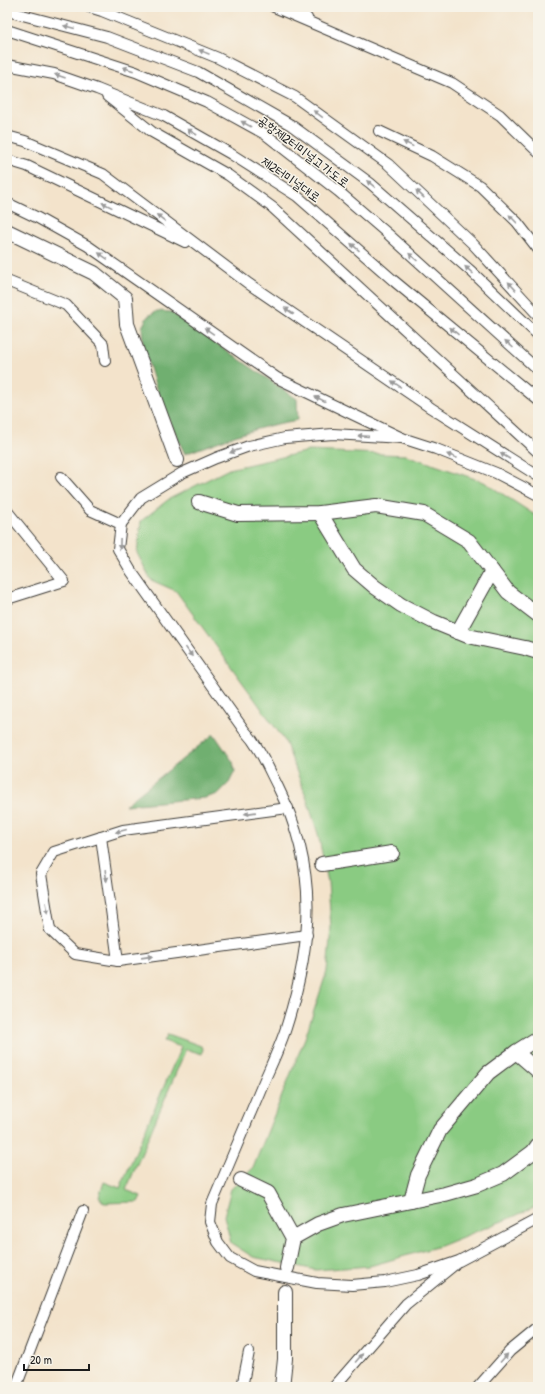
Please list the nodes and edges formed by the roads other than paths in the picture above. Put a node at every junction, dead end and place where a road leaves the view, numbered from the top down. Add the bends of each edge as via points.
1 (89, 7) edge
2 (274, 7) edge
3 (294, 7) edge
4 (7, 11) edge
5 (314, 25) junction
6 (7, 30) edge
7 (7, 64) edge
8 (97, 88) junction
9 (379, 131) dead end
10 (7, 136) edge
11 (538, 152) edge
12 (7, 160) edge
13 (7, 203) edge
14 (7, 231) edge
15 (538, 249) edge
16 (205, 252) junction
17 (7, 280) edge
18 (538, 315) edge
19 (538, 335) edge
20 (105, 361) dead end
21 (538, 370) edge
22 (538, 400) edge
23 (402, 438) junction
24 (538, 452) edge
25 (177, 460) dead end
26 (538, 476) edge
27 (61, 477) dead end
28 (538, 495) edge
29 (199, 502) dead end
30 (7, 510) edge
31 (320, 513) junction
32 (121, 524) junction
33 (492, 571) junction
34 (7, 599) edge
35 (538, 615) edge
36 (458, 632) junction
37 (538, 652) edge
38 (288, 808) junction
39 (101, 837) junction
40 (392, 853) dead end
41 (322, 864) dead end
42 (307, 935) junction
43 (118, 961) junction
44 (538, 1038) edge
45 (516, 1052) junction
46 (538, 1071) edge
47 (538, 1145) edge
48 (241, 1180) dead end
49 (411, 1201) junction
50 (83, 1211) dead end
51 (538, 1220) edge
52 (293, 1238) junction
53 (459, 1261) junction
54 (287, 1268) dead end
55 (285, 1292) dead end
56 (538, 1328) edge
57 (249, 1352) dead end
58 (16, 1387) edge
59 (242, 1387) edge
60 (282, 1387) edge
61 (334, 1387) edge
62 (478, 1387) edge

18 -> 1 lane via 472,244 388,164 295,97 218,58
2 - 5 lane
3 - 5 lane
19 -> 4 lane via 472,272 370,183 291,125 198,72 107,36
5 - 11 lane via 452,83 500,115
21 -> 6 lane, 공항제2터미널고가도로 via 388,234 265,134 207,102 136,72
8 -> 7 lane, 제2터미널대로 via 54,74
22 -> 8 lane, 제2터미널대로 via 394,281 297,196 164,116
8 - 24 lane via 152,132 228,174 272,207
15 -> 9 lane via 517,222 480,186 432,156
16 -> 10 lane via 103,174
16 -> 12 lane via 27,166
23 -> 13 lane via 277,378 88,246
14 - 25 street via 94,272 125,298 127,324
26 -> 16 lane via 431,408
17 - 20 lane via 66,305 103,344
28 -> 23 lane via 496,473
23 -> 32 lane via 333,434 285,438 249,446 182,473 140,498
27 - 32 lane via 90,510
29 - 31 street via 238,514
30 - 34 lane via 64,581
31 - 33 street via 376,506 424,514 469,541
31 - 36 street via 354,568 375,587 401,606
32 -> 38 lane via 118,548 131,571 255,742
33 - 35 street via 508,592
33 - 36 street
36 - 37 street
38 -> 39 lane via 123,830
38 - 42 lane via 298,837 306,880
39 -> 43 lane
39 -> 43 lane via 54,852 41,874 50,930 75,954
40 - 41 street
43 -> 42 lane
42 - 53 lane via 301,975 286,1030 212,1204 210,1222 218,1242 230,1258 254,1271 324,1283 352,1285 385,1282 418,1275
44 - 45 street
45 - 46 street
45 - 49 street via 488,1073 440,1130 418,1174
47 - 49 street via 533,1152 503,1174 477,1185
48 - 52 street via 268,1193
49 - 52 street via 343,1215 318,1224
50 - 58 lane
51 - 53 lane
52 - 54 street
61 -> 53 lane via 406,1304
55 - 60 street via 285,1359
62 -> 56 lane via 510,1351
57 - 59 lane

